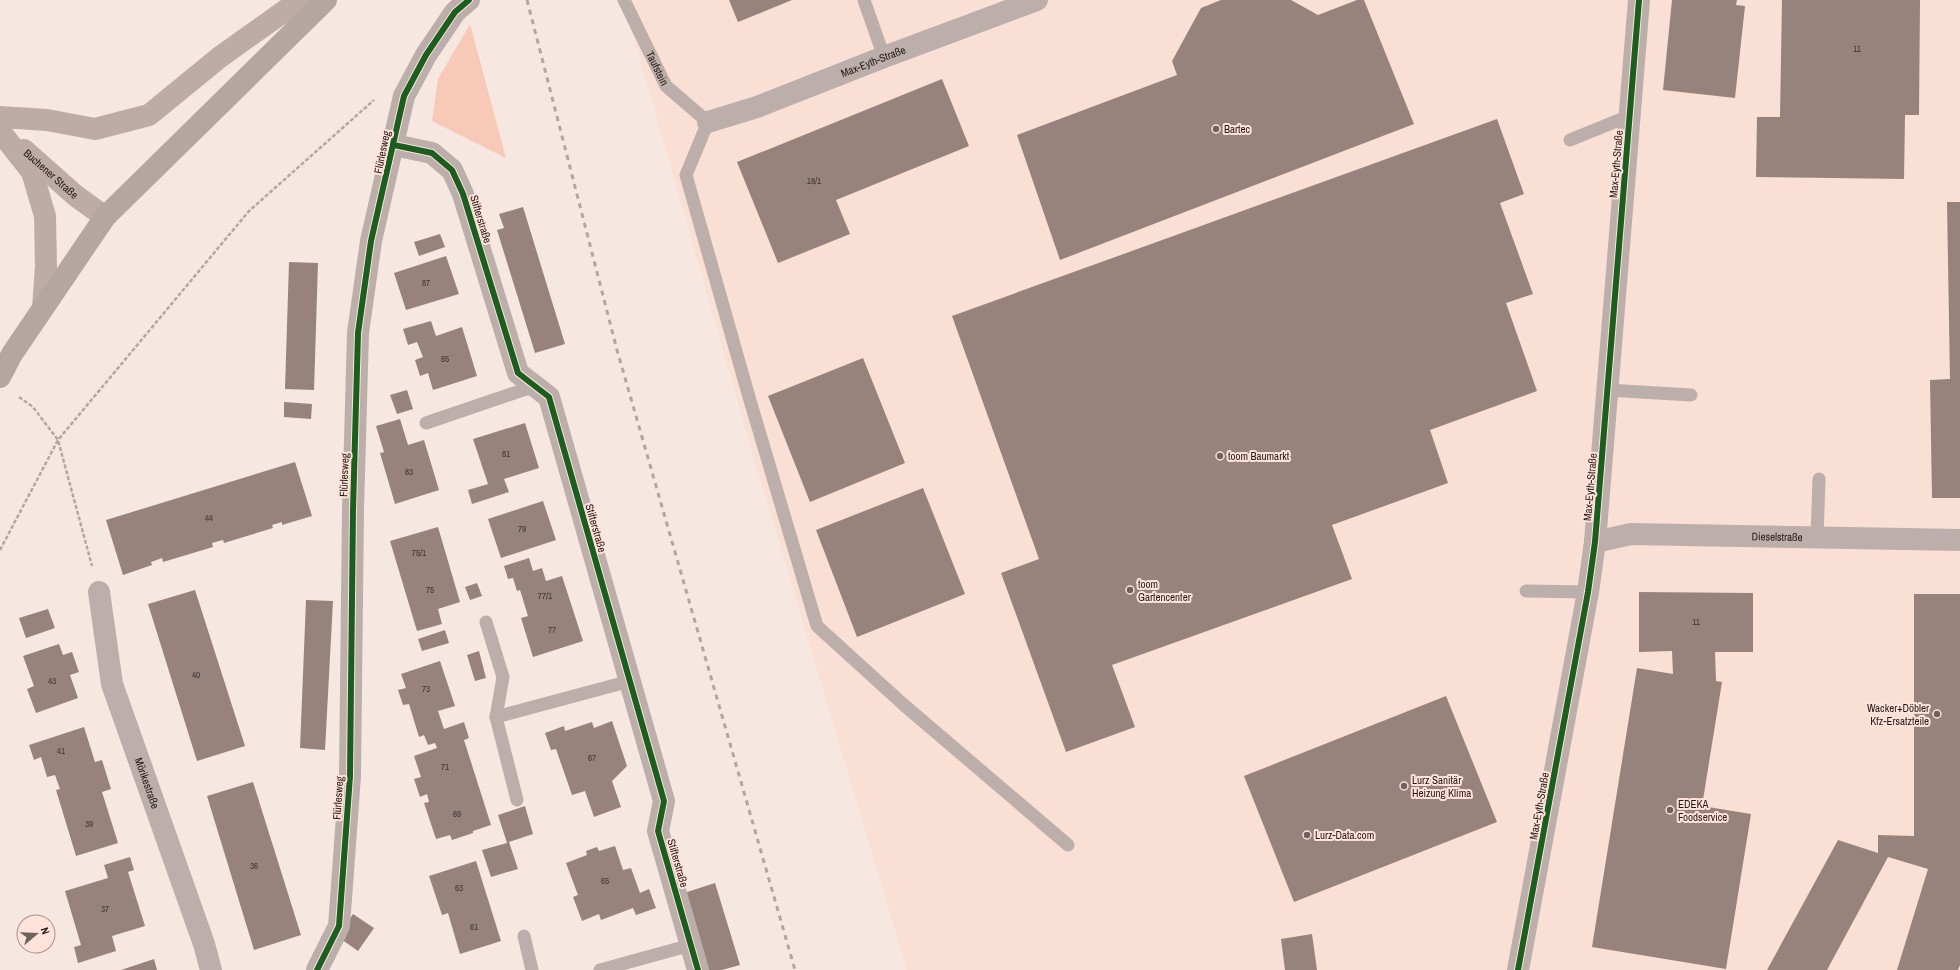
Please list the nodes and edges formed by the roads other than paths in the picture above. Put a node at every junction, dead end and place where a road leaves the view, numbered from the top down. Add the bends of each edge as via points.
1 (300, 0) edge
2 (326, 0) edge
3 (469, 0) edge
4 (624, 0) edge
5 (864, 0) edge
6 (1037, 0) edge
7 (1639, 0) edge
8 (884, 57) junction
9 (1629, 116) junction
10 (0, 117) edge
11 (708, 122) junction
12 (0, 129) edge
13 (1570, 140) dead end
14 (394, 145) junction
15 (105, 217) junction
16 (43, 308) junction
17 (0, 377) edge
18 (535, 386) junction
19 (1607, 390) junction
20 (1691, 395) dead end
21 (426, 423) dead end
22 (1819, 479) dead end
23 (1817, 538) junction
24 (1960, 540) edge
25 (1595, 542) junction
26 (99, 592) road end
27 (1526, 592) dead end
28 (1588, 592) junction
29 (486, 622) dead end
30 (630, 682) junction
31 (496, 717) junction
32 (517, 800) dead end
33 (1068, 845) dead end
34 (524, 936) dead end
35 (691, 945) junction
36 (211, 970) edge
37 (317, 970) edge
38 (532, 970) edge
39 (600, 970) edge
40 (698, 970) edge
41 (1518, 970) edge

1 - 10 street via 220,56 149,115 95,129 47,120
2 - 15 main road
3 - 14 street, Flürlesweg via 455,12 426,55 404,96
4 - 11 lane, Taufstein via 666,86
5 - 8 lane
6 - 8 street, Max-Eyth-Straße
7 - 9 street, Max-Eyth-Straße
8 - 11 street, Max-Eyth-Straße via 757,108
9 - 13 lane
9 - 19 street, Max-Eyth-Straße
11 - 33 lane via 686,175 818,626 904,705
12 - 15 street, Buchener Straße via 76,196
12 - 16 street via 32,172 45,216 46,266
14 - 18 street, Stifterstraße via 432,153 452,170 463,194 518,373
14 - 37 street, Flürlesweg via 371,241 358,333 349,784 339,926
15 - 16 main road
16 - 17 main road
18 - 21 lane
18 - 30 street, Stifterstraße via 549,397
19 - 20 lane
19 - 25 street, Max-Eyth-Straße
22 - 23 lane
23 - 24 street, Dieselstraße
23 - 25 street, Dieselstraße via 1631,534
25 - 28 street, Max-Eyth-Straße
26 - 36 street, Mörikestraße via 112,684
27 - 28 lane
28 - 41 street, Max-Eyth-Straße
29 - 31 lane via 503,677
30 - 31 lane
30 - 35 street, Stifterstraße via 664,802 658,830
31 - 32 lane
34 - 38 lane
35 - 39 lane
35 - 40 street, Stifterstraße

